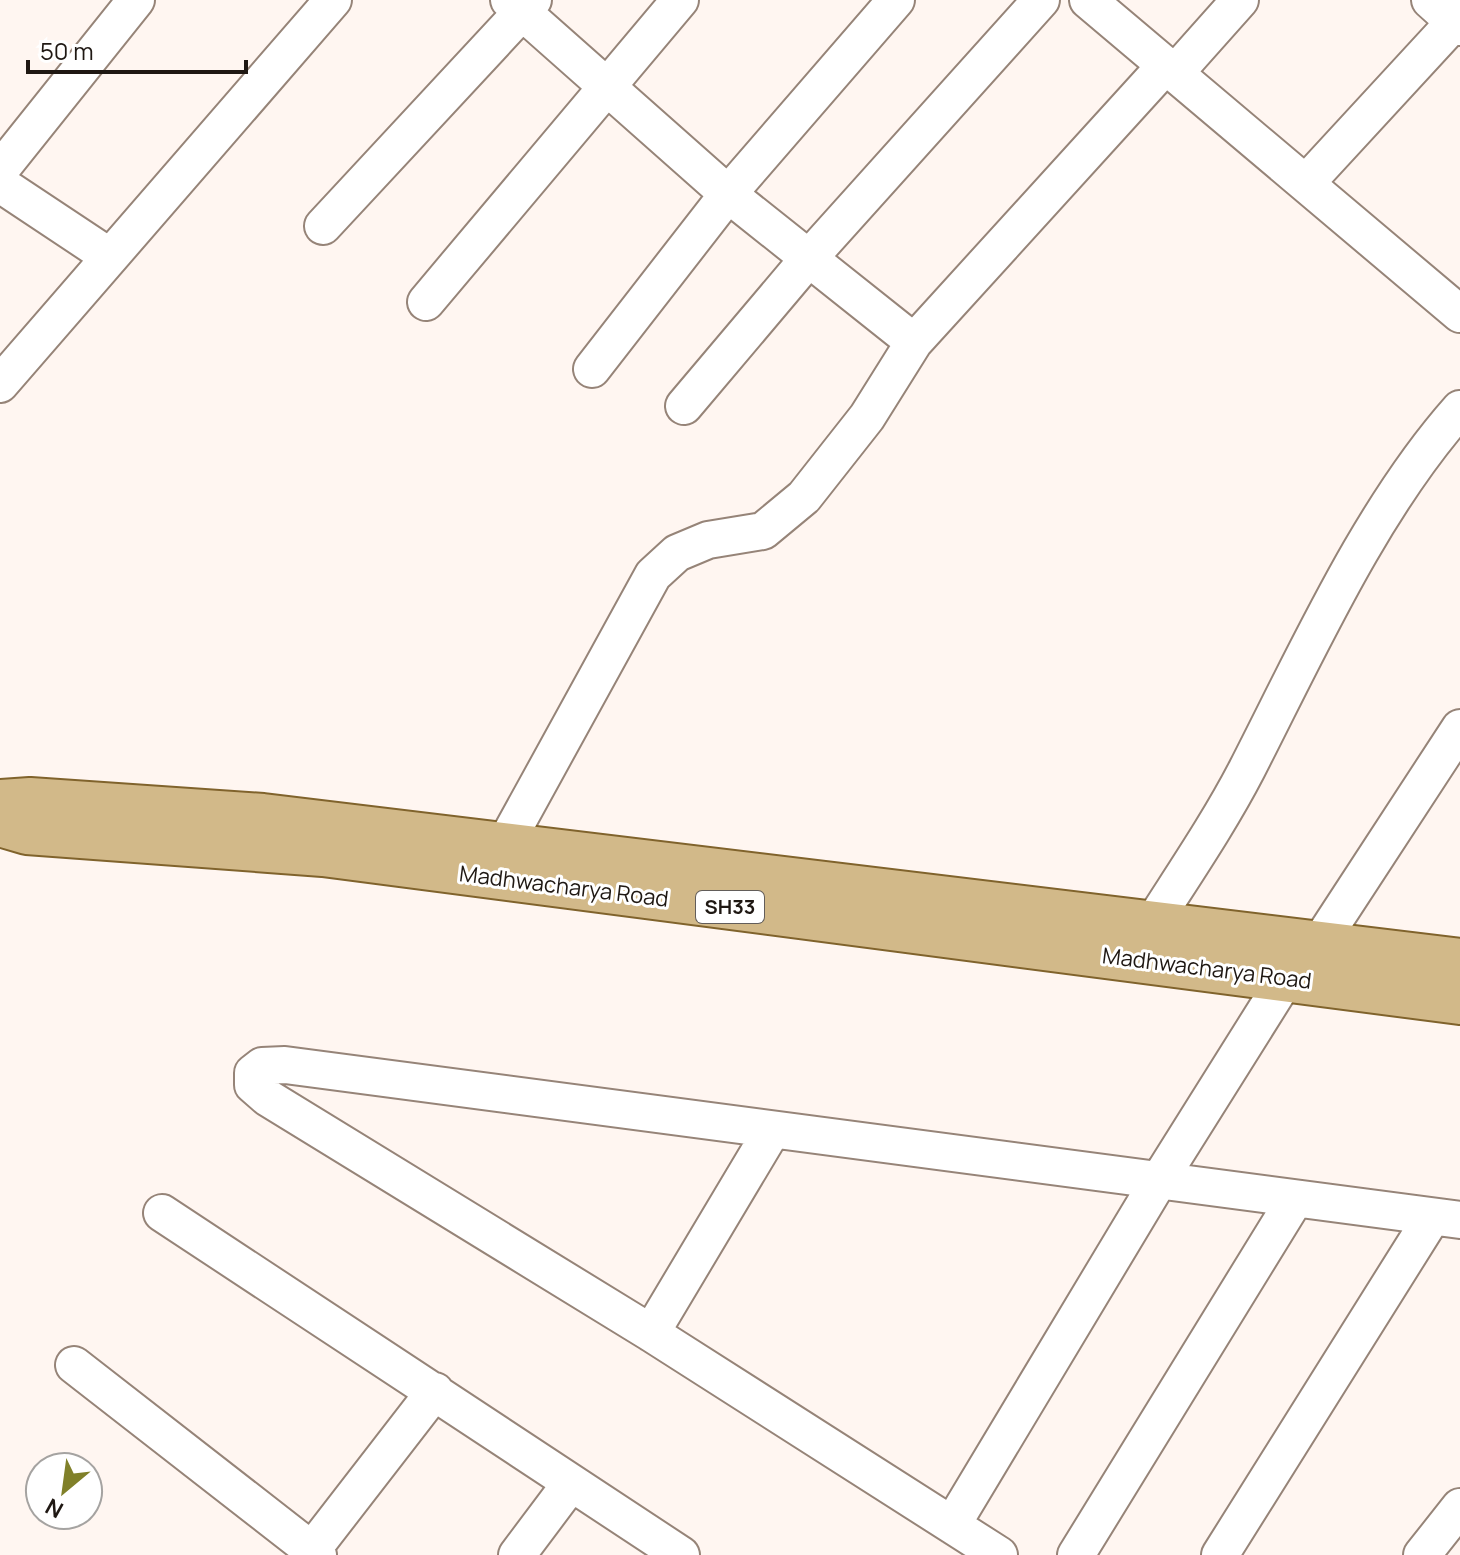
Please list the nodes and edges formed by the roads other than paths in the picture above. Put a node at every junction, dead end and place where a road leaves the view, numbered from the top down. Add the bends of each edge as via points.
1 (136, 0) edge
2 (333, 0) edge
3 (680, 0) edge
4 (896, 0) edge
5 (1041, 0) edge
6 (1088, 0) edge
7 (1240, 0) edge
8 (522, 4) edge
9 (1451, 16) edge
10 (1170, 69) junction
11 (605, 84) junction
12 (0, 170) edge
13 (1306, 183) junction
14 (0, 184) edge
15 (728, 194) junction
16 (323, 226) dead end
17 (110, 257) junction
18 (809, 258) junction
19 (426, 302) dead end
20 (1460, 314) edge
21 (914, 342) junction
22 (592, 369) dead end
23 (0, 384) edge
24 (684, 406) dead end
25 (1460, 409) edge
26 (1460, 728) edge
27 (0, 802) edge
28 (0, 824) edge
29 (504, 846) junction
30 (1142, 941) junction
31 (1319, 944) junction
32 (1460, 961) edge
33 (1286, 978) junction
34 (1460, 1002) edge
35 (771, 1132) junction
36 (1158, 1182) junction
37 (1295, 1199) junction
38 (162, 1213) dead end
39 (1446, 1218) edge
40 (651, 1333) junction
41 (74, 1365) dead end
42 (435, 1391) junction
43 (571, 1483) junction
44 (1460, 1507) edge
45 (952, 1525) junction
46 (315, 1553) edge
47 (673, 1553) edge
48 (517, 1555) edge
49 (999, 1555) edge
50 (1076, 1555) edge
51 (1220, 1555) edge
52 (1422, 1555) edge

1 - 12 street
2 - 17 street
3 - 11 street
4 - 15 street
5 - 18 street
6 - 10 street
7 - 10 street
8 - 11 street
8 - 16 street
9 - 13 street
10 - 13 street
10 - 21 street
11 - 15 street
11 - 19 street
13 - 20 street
14 - 17 street
15 - 18 street
15 - 22 street
17 - 23 street
18 - 21 street
18 - 24 street
21 - 29 street via 867,417 804,497 763,531 708,540 677,553 653,575
25 - 30 street via 1423,450 1317,630 1245,773
26 - 31 street
27 - 29 main road, Madhwacharya Road via 263,816
28 - 30 main road, Madhwacharya Road / SH33 via 27,832 323,854
29 - 30 main road, Madhwacharya Road
30 - 31 main road, Madhwacharya Road
30 - 33 main road, Madhwacharya Road / SH33
31 - 32 main road, Madhwacharya Road
33 - 34 main road, Madhwacharya Road / SH33
33 - 36 street
35 - 36 street
35 - 40 street
35 - 40 street via 285,1065 262,1066 253,1073 253,1085 268,1098
36 - 37 street
36 - 45 street
37 - 39 street
37 - 50 street
38 - 42 street
39 - 51 street
40 - 45 street
41 - 46 street
42 - 43 street
42 - 46 street
43 - 47 street
43 - 48 street
44 - 52 street
45 - 49 street

